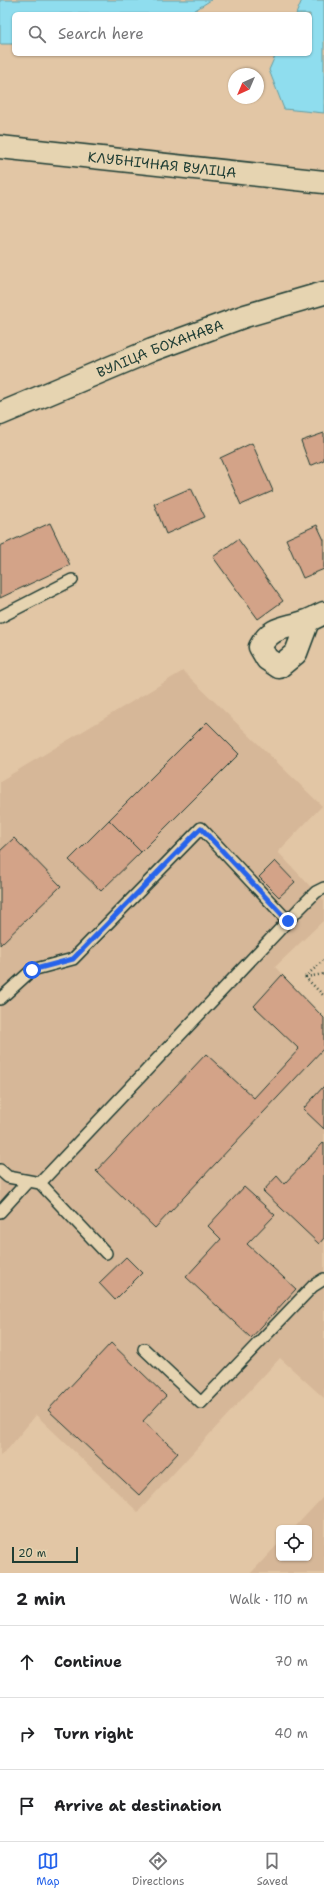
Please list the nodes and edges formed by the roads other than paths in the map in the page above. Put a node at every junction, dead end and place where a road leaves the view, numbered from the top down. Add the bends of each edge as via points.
1 (0, 147) edge
2 (324, 182) edge
3 (324, 293) edge
4 (0, 414) edge
5 (72, 580) dead end
6 (0, 617) edge
7 (324, 888) edge
8 (288, 921) junction
9 (0, 999) edge
10 (0, 1170) edge
11 (28, 1180) junction
12 (40, 1183) junction
13 (0, 1212) edge
14 (106, 1253) dead end
15 (324, 1279) edge
16 (144, 1349) dead end

1 - 2 main road, КЛУБНІЧНАЯ ВУЛІЦА
3 - 4 main road, ВУЛІЦА БОХАНАВА via 245,316 152,350
5 - 6 lane
7 - 8 lane via 316,892
8 - 9 lane via 201,828 73,959 32,970
8 - 12 lane
10 - 11 lane via 8,1177
11 - 12 lane
11 - 13 lane
12 - 14 lane
15 - 16 lane via 313,1286 201,1403

